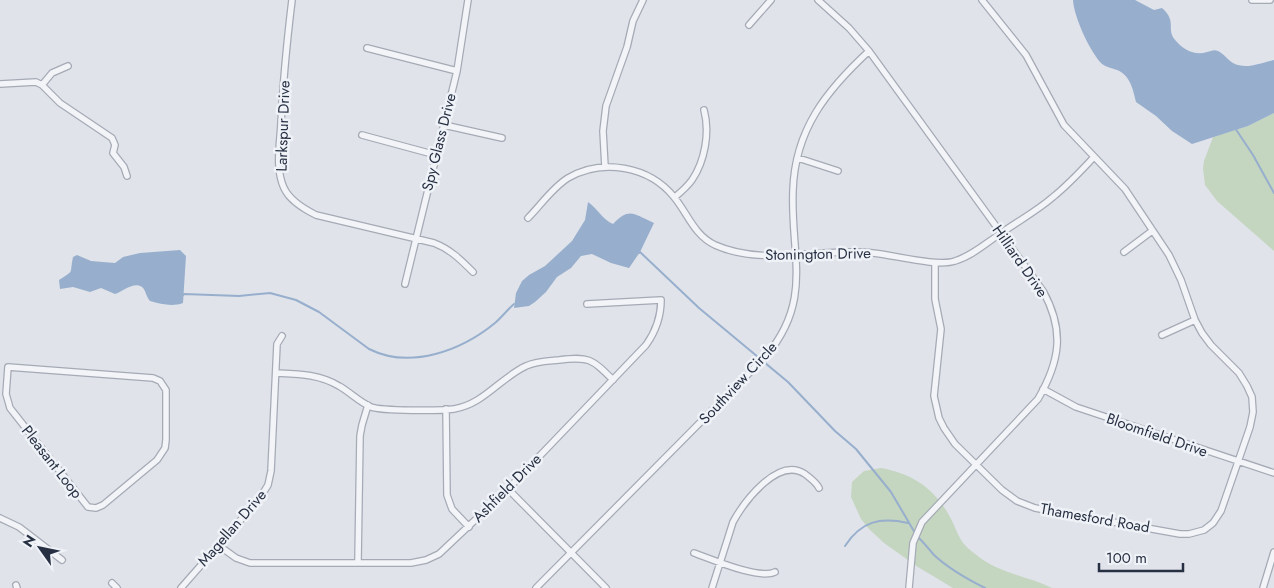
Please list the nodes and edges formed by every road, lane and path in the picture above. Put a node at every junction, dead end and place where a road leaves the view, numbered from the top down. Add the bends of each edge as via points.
1 (292, 0) edge
2 (468, 0) edge
3 (643, 0) edge
4 (771, 0) edge
5 (818, 0) edge
6 (982, 0) edge
7 (1252, 0) edge
8 (1270, 0) edge
9 (749, 24) dead end
10 (367, 48) dead end
11 (869, 51) junction
12 (68, 66) dead end
13 (457, 71) junction
14 (0, 84) edge
15 (42, 85) junction
16 (704, 110) dead end
17 (444, 125) junction
18 (362, 135) dead end
19 (502, 138) dead end
20 (436, 155) junction
21 (1094, 157) junction
22 (798, 158) junction
23 (605, 167) junction
24 (838, 170) dead end
25 (127, 176) dead end
26 (675, 197) junction
27 (528, 218) dead end
28 (1152, 231) junction
29 (1000, 233) junction
30 (416, 239) junction
31 (1124, 252) dead end
32 (796, 255) junction
33 (935, 263) junction
34 (473, 272) dead end
35 (405, 284) dead end
36 (587, 304) dead end
37 (1195, 320) junction
38 (1162, 335) dead end
39 (282, 336) dead end
40 (0, 366) edge
41 (8, 367) junction
42 (276, 373) junction
43 (612, 380) junction
44 (1043, 389) junction
45 (368, 406) junction
46 (446, 409) junction
47 (1238, 462) junction
48 (976, 465) junction
49 (1274, 473) edge
50 (819, 488) dead end
51 (508, 490) junction
52 (0, 518) edge
53 (469, 526) junction
54 (218, 545) junction
55 (1274, 552) edge
56 (571, 553) junction
57 (694, 553) dead end
58 (62, 560) dead end
59 (358, 562) junction
60 (720, 562) junction
61 (775, 572) dead end
62 (112, 583) dead end
63 (117, 588) edge
64 (181, 588) edge
65 (536, 588) edge
66 (606, 588) edge
67 (712, 588) edge
68 (909, 588) edge
69 (1263, 588) edge

1 - 30 street, Larkspur Drive via 280,149 284,189 303,209 316,215
2 - 13 street, Spy Glass Drive
3 - 23 street via 633,21 606,106 602,132
4 - 9 street
5 - 11 street, Hilliard Drive
6 - 21 street, Thamesford Road via 1026,55 1064,125
7 - 8 street
10 - 13 street
11 - 22 street, Southview Circle via 823,100 806,132
11 - 29 street, Hilliard Drive
12 - 15 street via 52,73
13 - 17 street, Spy Glass Drive
14 - 15 street via 36,82
15 - 25 street via 60,103 112,138 115,145 113,153
16 - 26 street via 708,132 699,166
17 - 19 street
17 - 20 street, Spy Glass Drive
18 - 20 street
20 - 30 street, Spy Glass Drive
21 - 28 street, Thamesford Road via 1124,189
21 - 29 street, Stonington Drive via 1054,197
22 - 24 street
22 - 32 street, Southview Circle via 793,189
23 - 26 street, Stonington Drive via 643,174
23 - 27 street, Stonington Drive via 568,178
26 - 32 street, Stonington Drive via 698,233 717,246 763,256
28 - 31 street
28 - 37 street, Thamesford Road via 1175,267
29 - 33 street, Stonington Drive via 964,258
29 - 44 street, Hilliard Drive via 1043,291 1054,316 1056,355
30 - 34 street, Larkspur Drive via 445,247
30 - 35 street, Spy Glass Drive
32 - 33 street, Stonington Drive via 871,253
32 - 56 street, Southview Circle via 794,306 774,347
33 - 48 street, Thamesford Road via 935,299 941,329 936,407 948,435
36 - 43 street, Ashfield Drive via 661,300 660,318 653,335
37 - 38 street
37 - 47 street, Thamesford Road via 1211,346 1244,380 1252,397 1252,420
39 - 42 street, Magellan Drive via 277,344
40 - 41 street, Pleasant Loop
41 - 41 street, Pleasant Loop via 6,394 10,408 88,507 103,505 164,451 166,390 160,380
42 - 45 street via 321,377
42 - 54 street, Magellan Drive via 268,485
43 - 46 street via 601,367 588,360 540,362 519,370 476,401
43 - 51 street, Ashfield Drive
44 - 47 street, Bloomfield Drive via 1076,407
44 - 48 street, Hilliard Drive
45 - 46 street
45 - 59 street via 360,436
46 - 53 street via 447,495 452,509
47 - 48 street, Thamesford Road via 1218,517 1204,530 1185,534 1028,505 1008,495
47 - 49 street, Bloomfield Drive
48 - 68 street, Hilliard Drive via 918,528 913,543
50 - 60 street via 801,472 782,471 772,476 738,512
51 - 53 street, Ashfield Drive
51 - 56 street
52 - 58 street via 19,527
53 - 59 street, Ashfield Drive via 446,549 426,560 411,563
54 - 59 street, Ashfield Drive via 236,558 250,563
54 - 64 street, Magellan Drive
55 - 69 street
56 - 65 street, Southview Circle
56 - 66 street
57 - 60 street
60 - 61 street via 764,575
60 - 67 street
62 - 63 street

